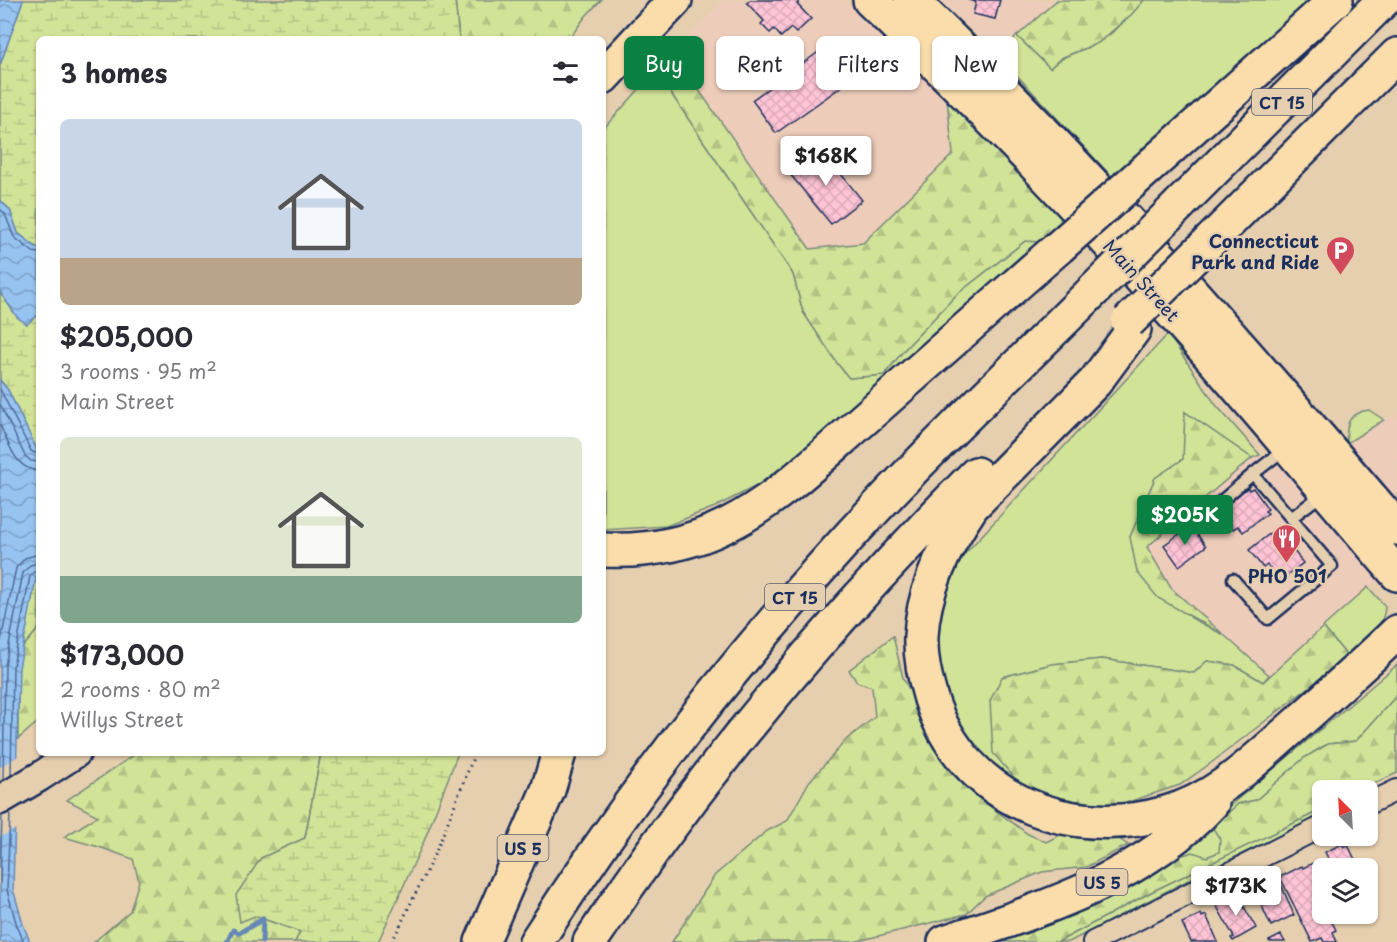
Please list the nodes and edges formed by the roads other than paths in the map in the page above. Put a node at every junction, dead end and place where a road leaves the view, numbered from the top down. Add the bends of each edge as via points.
1 (675, 0) edge
2 (870, 0) edge
3 (912, 0) edge
4 (1336, 0) edge
5 (1384, 0) edge
6 (1397, 55) edge
7 (606, 74) edge
8 (1131, 326) junction
9 (1301, 439) junction
10 (1253, 474) junction
11 (1326, 491) junction
12 (1206, 513) dead end
13 (1291, 518) junction
14 (1397, 528) edge
15 (606, 550) edge
16 (1397, 574) edge
17 (1233, 579) dead end
18 (1397, 632) edge
19 (71, 756) edge
20 (558, 756) edge
21 (1233, 779) junction
22 (1397, 790) edge
23 (1378, 799) edge
24 (0, 800) edge
25 (1312, 832) edge
26 (482, 942) edge
27 (536, 942) edge
28 (590, 942) edge
29 (945, 942) edge
30 (1093, 942) edge

1 - 7 highway
2 - 9 highway, Main Street via 1053,182 1205,350
3 - 9 highway, Main Street via 1100,190 1236,340
4 - 15 highway, bridge via 805,472 756,508 687,541 639,550
5 - 27 highway, CT 15, bridge via 901,482 802,589 668,753
6 - 8 highway, CT 15, bridge via 1168,283
8 - 21 highway via 1095,382 987,490 961,523 940,560 927,601 921,636 926,682 942,726 968,764 1008,796 1050,814 1094,823 1148,818 1191,805
8 - 28 highway, CT 15 via 938,512 810,651 710,774
9 - 10 lane
9 - 11 highway, Main Street
9 - 14 highway, Main Street
10 - 12 lane
10 - 13 lane
11 - 13 lane
11 - 16 highway, Main Street
13 - 17 lane via 1332,566 1268,619
18 - 21 highway, US 5
19 - 24 main road
20 - 26 highway, US 5 via 548,790
21 - 29 highway, US 5 via 1195,821 1129,868 1068,897
22 - 23 street
25 - 30 street

